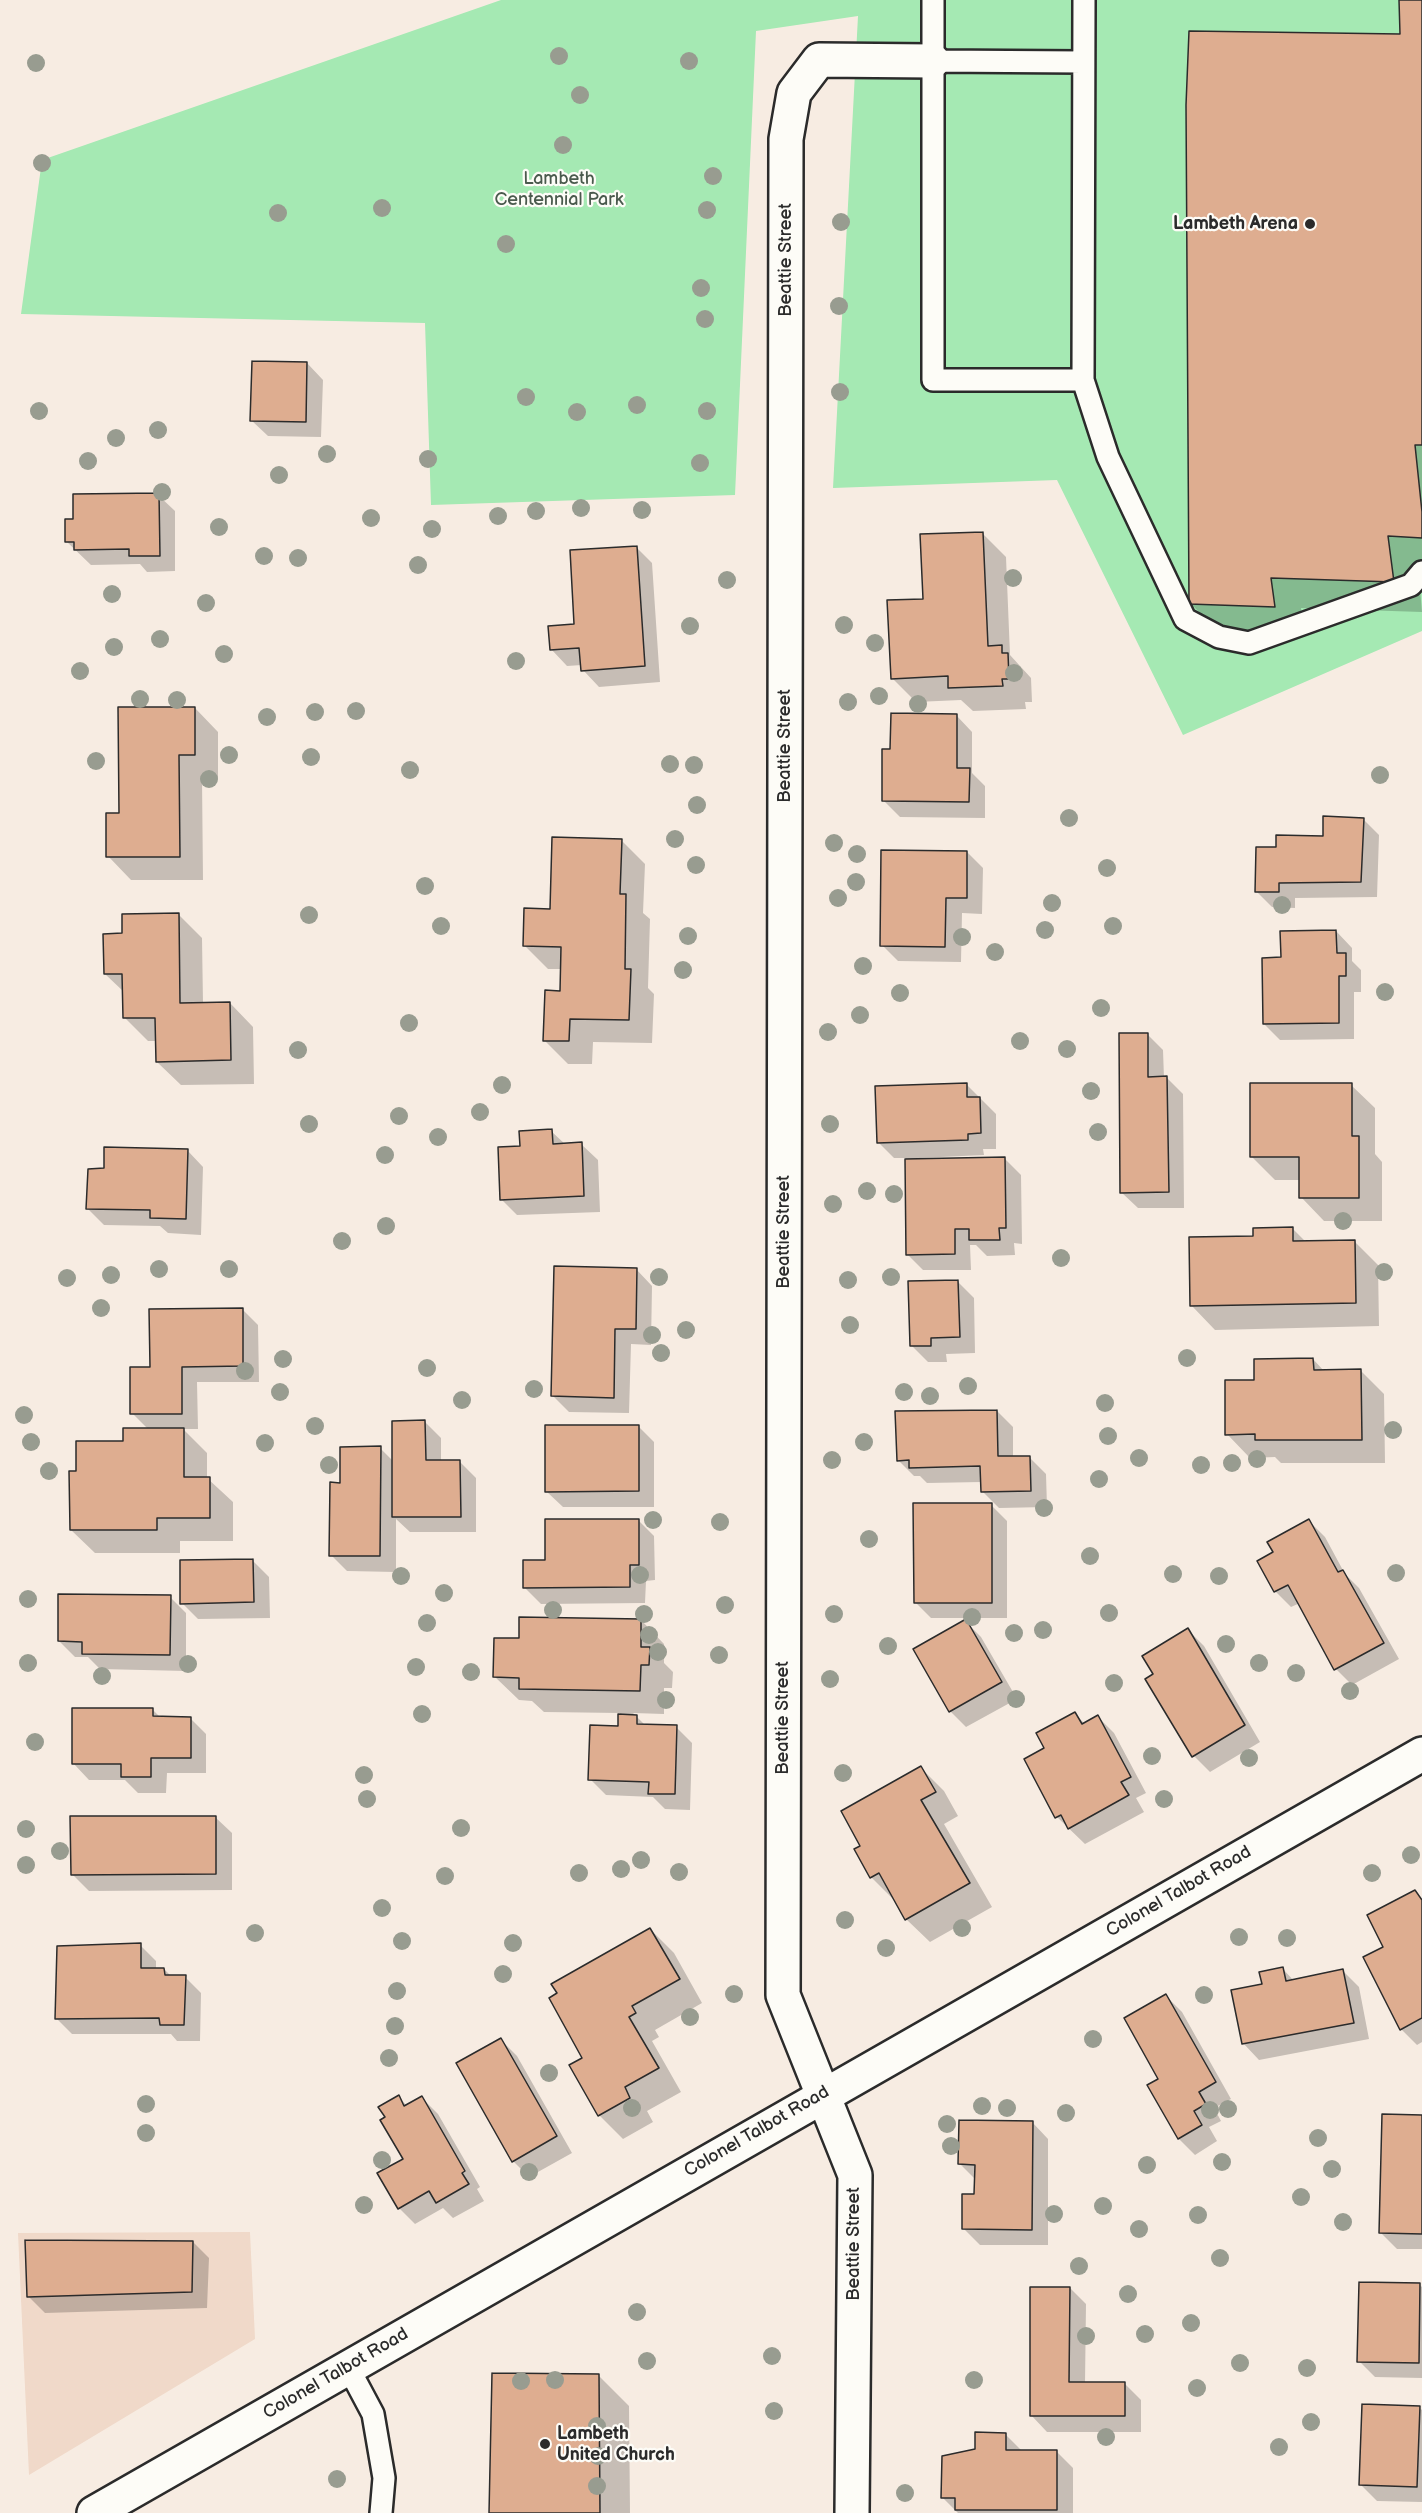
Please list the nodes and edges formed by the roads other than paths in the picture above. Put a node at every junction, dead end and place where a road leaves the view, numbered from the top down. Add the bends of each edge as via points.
1 (933, 0) edge
2 (1084, 0) edge
3 (933, 62) junction
4 (1083, 62) junction
5 (1083, 380) junction
6 (1422, 572) edge
7 (1422, 1754) edge
8 (821, 2096) junction
9 (348, 2367) junction
10 (111, 2509) edge
11 (381, 2513) edge
12 (852, 2513) edge

1 - 3 lane
2 - 4 lane
3 - 4 lane
3 - 5 lane via 933,380
3 - 8 street, Beattie Street via 819,60 794,93 786,139 783,1995
4 - 5 lane
5 - 6 lane via 1108,457 1185,620 1219,637 1249,643 1411,585
7 - 8 street, Colonel Talbot Road
8 - 9 street, Colonel Talbot Road
8 - 12 street, Beattie Street via 855,2175
9 - 10 street, Colonel Talbot Road
9 - 11 lane via 373,2414 384,2478

